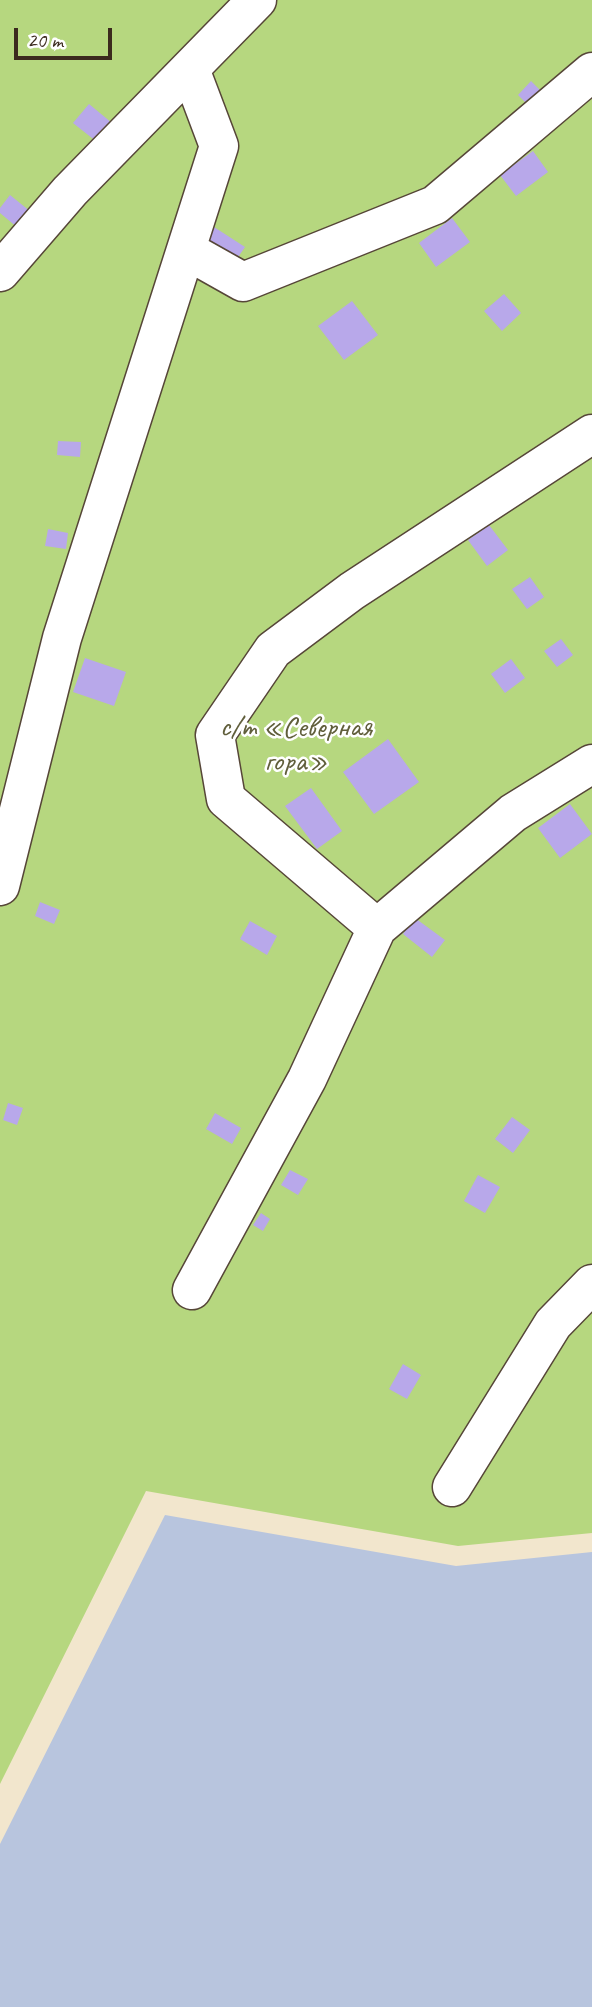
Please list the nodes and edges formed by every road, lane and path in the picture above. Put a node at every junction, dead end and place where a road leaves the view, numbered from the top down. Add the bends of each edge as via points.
1 (257, 0) edge
2 (190, 69) junction
3 (592, 72) edge
4 (186, 250) junction
5 (0, 272) edge
6 (592, 434) edge
7 (592, 764) edge
8 (0, 886) edge
9 (377, 928) junction
10 (592, 1284) edge
11 (192, 1290) dead end
12 (452, 1487) dead end

1 - 2 lane
2 - 4 lane via 219,146
2 - 5 lane via 70,191
3 - 4 lane via 435,205 243,282
4 - 8 lane via 62,638
6 - 9 lane via 352,591 272,650 215,735 226,799
7 - 9 lane via 513,813
9 - 11 lane via 307,1079
10 - 12 lane via 553,1324

